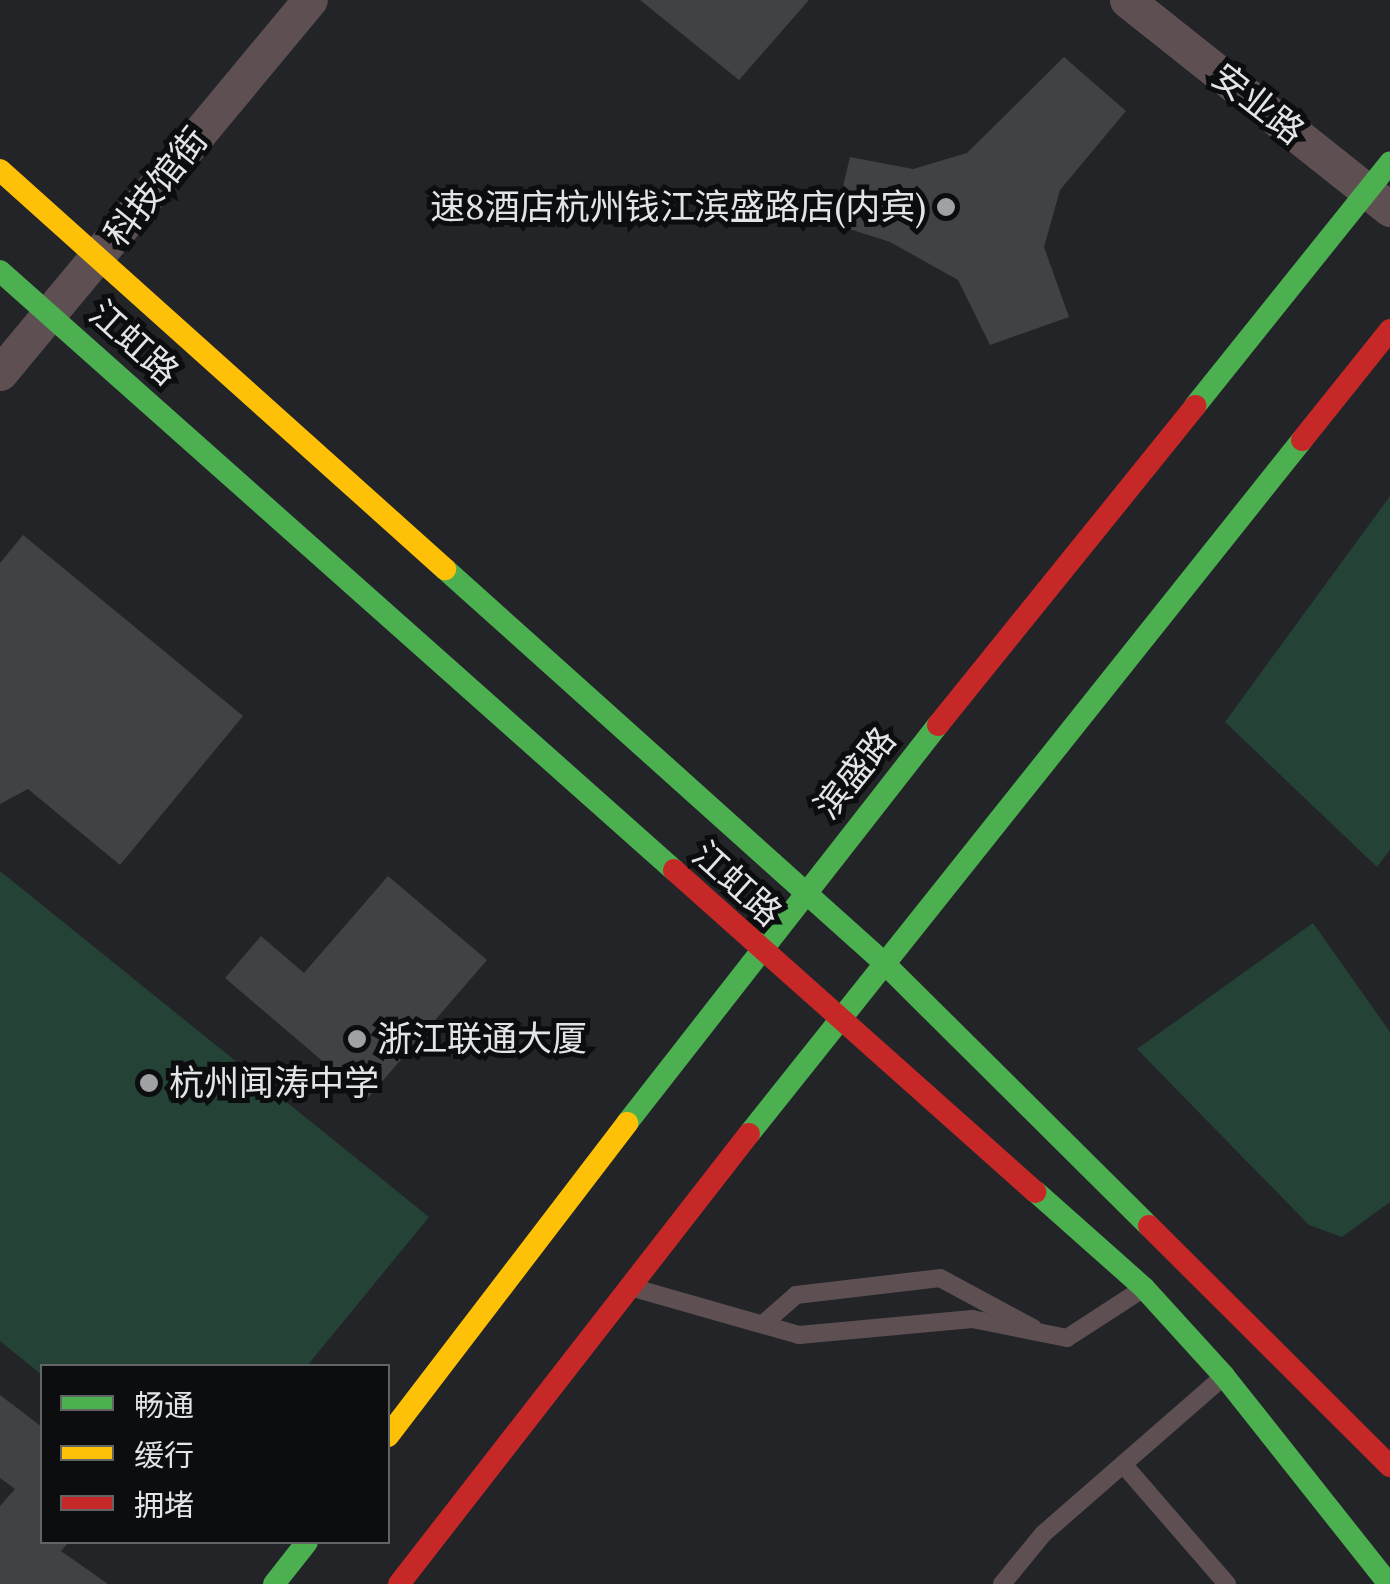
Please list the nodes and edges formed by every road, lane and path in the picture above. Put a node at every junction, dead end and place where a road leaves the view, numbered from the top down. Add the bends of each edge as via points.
1 (310, 0) edge
2 (1126, 0) edge
3 (0, 170) edge
4 (1383, 187) edge
5 (98, 257) junction
6 (0, 271) edge
7 (48, 313) junction
8 (1390, 330) edge
9 (0, 373) edge
10 (805, 891) junction
11 (758, 950) junction
12 (883, 962) junction
13 (837, 1020) junction
14 (629, 1287) junction
15 (1144, 1288) junction
16 (763, 1324) junction
17 (1049, 1338) junction
18 (1224, 1376) junction
19 (390, 1433) edge
20 (1123, 1464) junction
21 (1390, 1466) edge
22 (305, 1544) edge
23 (274, 1584) edge
24 (399, 1584) edge
25 (1002, 1584) edge
26 (1227, 1584) edge
27 (1389, 1584) edge

1 - 5 street, 科技馆街
2 - 4 street, 安业路
3 - 5 main road, 江虹路
4 - 10 main road, 滨盛路
5 - 7 street, 科技馆街
5 - 10 main road, 江虹路
6 - 7 main road, 江虹路
7 - 9 street, 科技馆街
7 - 11 main road, 江虹路
8 - 12 main road
10 - 11 main road, 滨盛路
10 - 12 main road, 江虹路
11 - 13 main road, 江虹路
11 - 19 main road, 滨盛路
12 - 13 main road
12 - 21 main road, 江虹路
13 - 14 main road
13 - 15 main road, 江虹路
14 - 16 lane
14 - 24 main road
15 - 17 lane via 1066,1338
15 - 18 main road, 江虹路
16 - 17 lane via 800,1335 972,1319
16 - 17 lane via 796,1295 940,1278
18 - 20 lane
18 - 27 main road, 江虹路
20 - 25 lane via 1043,1534
20 - 26 lane
22 - 23 main road

